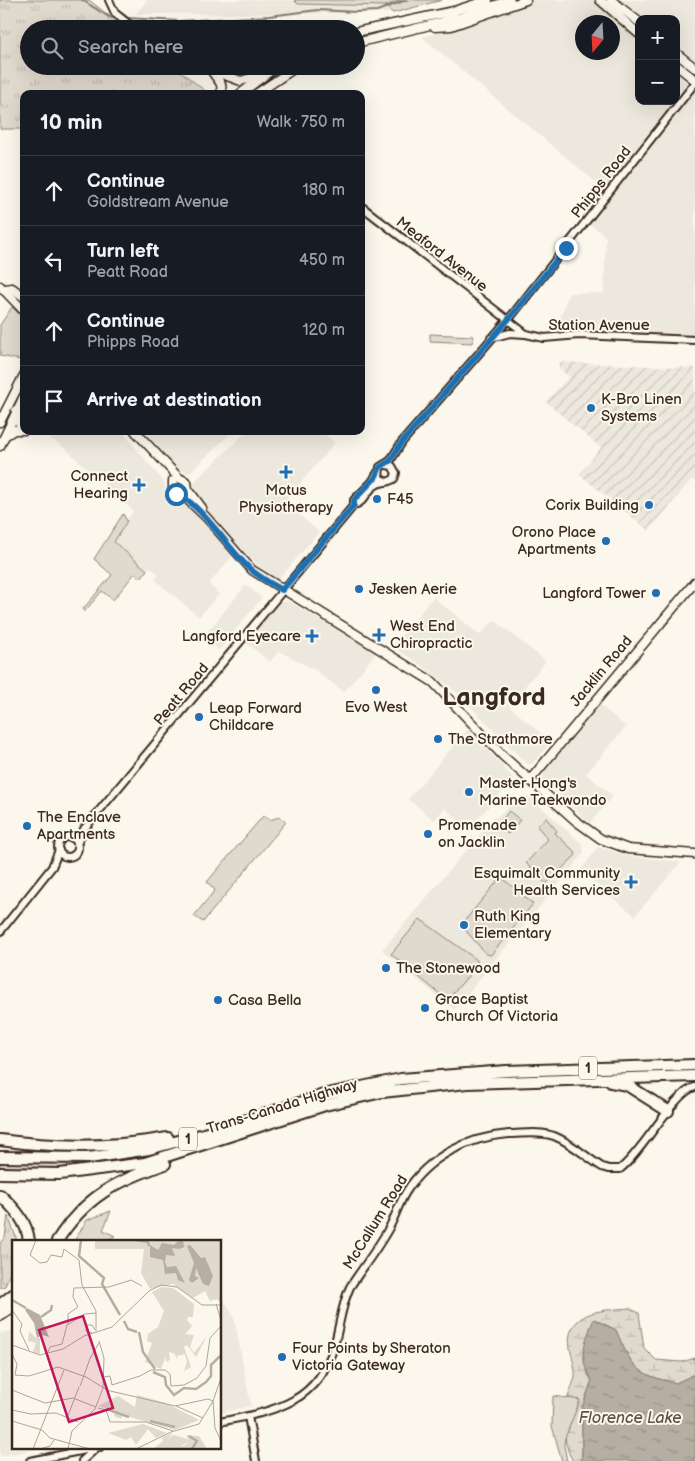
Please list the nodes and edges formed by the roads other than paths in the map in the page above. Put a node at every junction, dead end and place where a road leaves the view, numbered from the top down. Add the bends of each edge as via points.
1 (109, 0) edge
2 (488, 0) edge
3 (510, 0) edge
4 (526, 0) edge
5 (600, 0) edge
6 (611, 0) edge
7 (635, 19) edge
8 (124, 20) edge
9 (418, 28) junction
10 (365, 30) edge
11 (635, 31) edge
12 (365, 41) edge
13 (680, 56) edge
14 (680, 68) edge
15 (695, 68) edge
16 (214, 75) edge
17 (226, 75) edge
18 (260, 75) edge
19 (264, 75) edge
20 (284, 75) edge
21 (695, 81) edge
22 (222, 90) edge
23 (245, 90) edge
24 (262, 90) edge
25 (365, 209) edge
26 (3, 288) edge
27 (20, 294) edge
28 (20, 307) edge
29 (507, 320) junction
30 (526, 334) junction
31 (491, 338) junction
32 (695, 340) edge
33 (20, 383) edge
34 (20, 403) edge
35 (16, 410) junction
36 (0, 422) edge
37 (20, 424) edge
38 (20, 429) edge
39 (138, 435) edge
40 (4, 437) junction
41 (406, 440) junction
42 (0, 446) edge
43 (386, 465) junction
44 (394, 469) junction
45 (378, 472) junction
46 (176, 479) junction
47 (385, 482) junction
48 (184, 492) junction
49 (354, 505) junction
50 (695, 582) edge
51 (282, 590) junction
52 (530, 780) junction
53 (84, 829) junction
54 (69, 835) junction
55 (77, 844) junction
56 (59, 850) junction
57 (695, 854) edge
58 (67, 858) junction
59 (52, 867) junction
60 (0, 932) edge
61 (695, 1066) edge
62 (695, 1076) edge
63 (369, 1084) junction
64 (467, 1084) junction
65 (695, 1087) edge
66 (668, 1111) junction
67 (250, 1130) junction
68 (0, 1140) edge
69 (0, 1157) edge
70 (0, 1173) edge
71 (0, 1195) edge
72 (30, 1240) edge
73 (58, 1240) edge
74 (12, 1296) edge
75 (0, 1305) edge
76 (12, 1307) edge
77 (0, 1315) edge
78 (248, 1416) junction
79 (221, 1422) edge
80 (98, 1448) edge
81 (30, 1461) edge
82 (82, 1461) edge
83 (256, 1461) edge

1 - 8 street via 115,12
2 - 10 main road via 454,12
3 - 9 main road
4 - 9 main road via 451,26
5 - 11 main road
6 - 7 main road
9 - 12 main road
13 - 15 main road
14 - 21 main road
16 - 22 main road via 222,84
17 - 18 main road via 241,81
19 - 23 main road
20 - 24 main road
21 - 29 street, Phipps Road
25 - 29 street, Meaford Avenue
26 - 27 main road via 12,288
26 - 28 main road
29 - 30 street, Station Avenue
29 - 31 street, Peatt Road
30 - 31 street via 510,333
30 - 32 street, Station Avenue via 544,338 579,335
31 - 41 street, Peatt Road
33 - 36 main road
34 - 35 main road
35 - 37 main road
35 - 40 main road
38 - 40 main road
39 - 46 main road
40 - 42 main road
41 - 43 street, Peatt Road
41 - 44 street, Peatt Road
43 - 44 street
43 - 45 street, Peatt Road via 381,466
44 - 47 street, Peatt Road via 394,479
45 - 47 street via 379,478
45 - 49 street, Peatt Road via 354,500
46 - 48 main road via 187,482
46 - 48 main road via 173,490
47 - 49 street, Peatt Road via 371,488 359,504
48 - 51 main road via 204,510 206,517 247,566
49 - 51 street, Peatt Road
50 - 52 main road, Jacklin Road
51 - 52 main road via 433,682 481,735
51 - 53 street, Peatt Road
52 - 57 main road via 601,839 628,849
53 - 54 street, Peatt Road
53 - 55 street, Peatt Road
54 - 55 street
54 - 56 street via 61,840
55 - 58 street via 75,854
56 - 58 street
56 - 59 street
58 - 59 street
59 - 60 street
61 - 63 highway, Trans-Canada Highway / 1 via 454,1074
62 - 64 highway, Trans-Canada Highway / 1
63 - 68 highway via 310,1094 192,1133 143,1143 87,1147
63 - 69 highway, Trans-Canada Highway / 1 via 150,1149 79,1158
64 - 66 highway via 613,1082 627,1085
64 - 67 highway, Trans-Canada Highway / 1 via 415,1087 351,1098
65 - 66 street, McCallum Road via 686,1091
66 - 78 street, McCallum Road via 620,1169 602,1167 563,1140 545,1134 482,1138 436,1160 415,1179 390,1226 350,1287 331,1356 316,1382 289,1404
67 - 70 highway, Trans-Canada Highway / 1 via 121,1168 60,1174
67 - 73 highway via 218,1146 117,1182 78,1212
71 - 72 highway via 15,1208
74 - 75 highway
76 - 77 highway
78 - 79 street, McCallum Road
78 - 83 street
80 - 81 street
80 - 82 street

